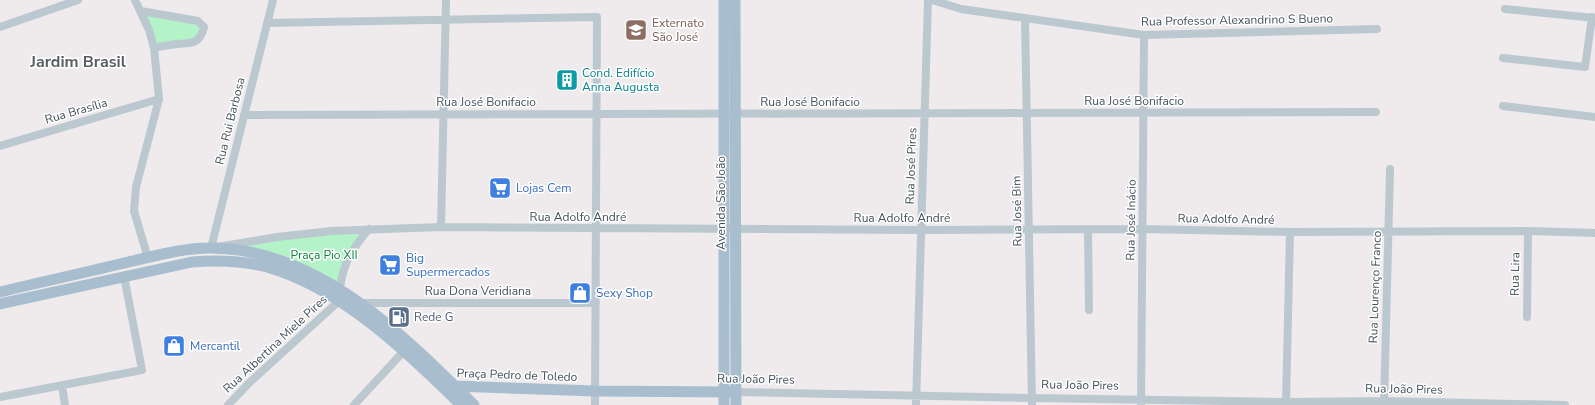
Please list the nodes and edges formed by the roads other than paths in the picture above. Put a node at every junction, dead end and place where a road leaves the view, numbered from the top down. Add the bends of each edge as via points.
1 (78, 0) edge
2 (135, 0) edge
3 (273, 0) edge
4 (446, 0) edge
5 (724, 0) edge
6 (735, 0) edge
7 (928, 0) edge
8 (932, 0) edge
9 (1505, 9) dead end
10 (141, 11) junction
11 (1594, 17) edge
12 (1025, 18) junction
13 (445, 19) junction
14 (268, 23) junction
15 (0, 27) edge
16 (1377, 29) dead end
17 (1144, 35) junction
18 (154, 48) junction
19 (1503, 58) dead end
20 (160, 99) junction
21 (1503, 106) dead end
22 (1376, 112) dead end
23 (924, 113) junction
24 (1027, 113) junction
25 (1144, 113) junction
26 (444, 114) junction
27 (597, 114) junction
28 (729, 114) junction
29 (244, 115) junction
30 (1595, 117) edge
31 (0, 146) edge
32 (1390, 169) dead end
33 (441, 227) junction
34 (369, 229) junction
35 (596, 229) junction
36 (729, 229) junction
37 (1143, 229) junction
38 (921, 230) junction
39 (1029, 230) junction
40 (1088, 230) junction
41 (1528, 231) junction
42 (1290, 232) junction
43 (1389, 232) junction
44 (1595, 233) edge
45 (211, 248) junction
46 (148, 258) junction
47 (124, 276) junction
48 (0, 292) edge
49 (729, 293) junction
50 (339, 295) junction
51 (361, 303) junction
52 (596, 303) junction
53 (0, 304) edge
54 (1089, 310) dead end
55 (1527, 317) dead end
56 (405, 347) junction
57 (439, 384) junction
58 (62, 385) junction
59 (455, 386) junction
60 (595, 391) junction
61 (724, 391) junction
62 (736, 392) junction
63 (916, 396) junction
64 (0, 397) edge
65 (1032, 401) edge
66 (1141, 402) edge
67 (1286, 402) junction
68 (1231, 403) edge
69 (1384, 403) edge
70 (65, 405) edge
71 (228, 405) edge
72 (354, 405) edge
73 (461, 405) edge
74 (474, 405) edge
75 (595, 405) edge
76 (724, 405) edge
77 (736, 405) edge
78 (916, 405) edge
79 (1565, 405) edge

1 - 15 street
2 - 10 street
3 - 14 street, Rua Rui Barbosa
4 - 13 street
5 - 28 main road, Avenida São João
6 - 28 main road, Avenida São João
7 - 23 street, Rua José Pires
8 - 12 street, Rua Professor Alexandrino S Bueno via 961,9
9 - 11 street
10 - 18 street
10 - 18 street via 198,21 204,27 199,39 191,44
11 - 19 street via 1585,67
12 - 17 street, Rua Professor Alexandrino S Bueno
12 - 24 street, Rua José Bim
13 - 14 street
13 - 26 street
13 - 27 street via 597,17
14 - 29 street, Rua Rui Barbosa
16 - 17 street, Rua Professor Alexandrino S Bueno
17 - 25 street, Rua José Inácio
18 - 20 street
20 - 31 street, Rua Brasília
20 - 46 street via 136,187 134,212
21 - 30 street
22 - 25 street, Rua José Bonifacio
23 - 24 street, Rua José Bonifacio
23 - 28 street, Rua José Bonifacio
23 - 38 street, Rua José Pires
24 - 25 street, Rua José Bonifacio
24 - 39 street, Rua José Bim
25 - 37 street, Rua José Inácio
26 - 27 street, Rua José Bonifacio
26 - 29 street, Rua José Bonifacio
26 - 33 street
27 - 28 street, Rua José Bonifacio
27 - 35 street
28 - 36 main road, Avenida São João
29 - 45 street, Rua Rui Barbosa
32 - 43 street, Rua Lourenço Franco
33 - 34 street, Rua Adolfo André
33 - 35 street, Rua Adolfo André
34 - 45 street, Rua Adolfo André via 277,237
34 - 50 street via 355,245 347,260 341,276
35 - 36 street, Rua Adolfo André
35 - 52 street
36 - 38 street, Rua Adolfo André
36 - 49 main road, Avenida São João
37 - 40 street, Rua Adolfo André
37 - 42 street, Rua Adolfo André
37 - 66 street, Rua José Inácio
38 - 39 street, Rua Adolfo André
38 - 63 street, Rua José Pires
39 - 40 street, Rua Adolfo André
39 - 65 street, Rua José Bim
40 - 54 street
41 - 43 street, Rua Adolfo André
41 - 44 street, Rua Adolfo André
41 - 55 street, Rua Lira
42 - 43 street, Rua Adolfo André
42 - 67 street
43 - 69 street, Rua Lourenço Franco
45 - 46 main road
45 - 50 main road via 269,257 298,267
46 - 48 main road
47 - 50 main road via 192,262 218,260 287,273
47 - 53 main road
47 - 58 street via 142,370
49 - 61 main road, Avenida São João
49 - 62 main road, Avenida São João
50 - 51 main road
50 - 56 main road via 352,309
50 - 71 street, Rua Albertina Miele Pires
51 - 52 street, Rua Dona Veridiana
51 - 56 main road
52 - 60 street
56 - 57 main road
56 - 59 main road
56 - 72 street
57 - 59 main road, Praça Pedro de Toledo
57 - 73 main road
58 - 64 street
58 - 70 street
59 - 60 main road, Praça Pedro de Toledo
59 - 74 main road
60 - 61 main road, Rua João Pires
60 - 75 street
61 - 62 main road, Rua João Pires
61 - 76 main road, Avenida São João
62 - 63 street, Rua João Pires
62 - 77 main road, Avenida São João
63 - 65 street, Rua João Pires
63 - 78 street, Rua José Pires
65 - 66 street, Rua João Pires
66 - 68 street, Rua João Pires
67 - 68 street, Rua João Pires
67 - 69 street, Rua João Pires
69 - 79 street, Rua João Pires

